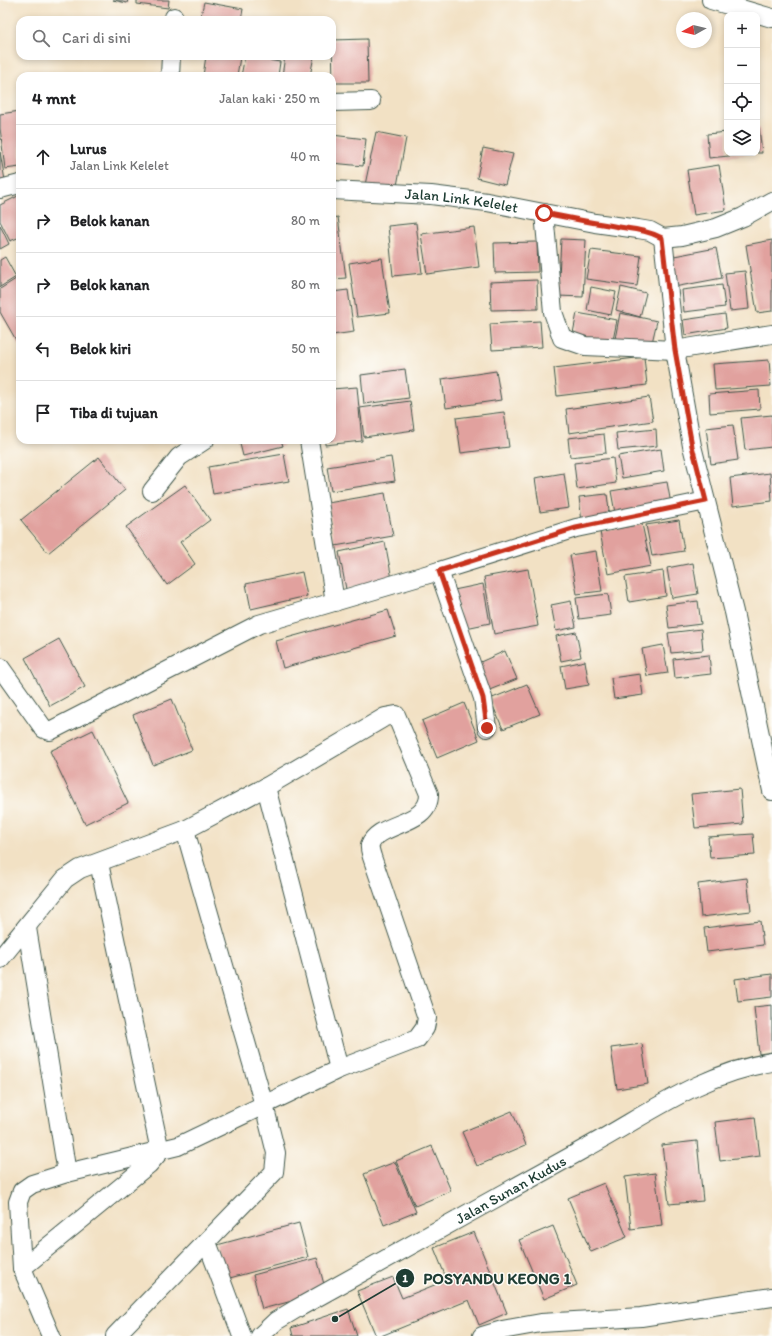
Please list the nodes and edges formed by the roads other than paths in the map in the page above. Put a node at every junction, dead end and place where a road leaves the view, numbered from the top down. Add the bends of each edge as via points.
1 (711, 0) edge
2 (772, 18) edge
3 (171, 60) edge
4 (170, 72) edge
5 (371, 101) dead end
6 (336, 102) edge
7 (16, 185) edge
8 (0, 189) edge
9 (336, 190) edge
10 (772, 201) edge
11 (544, 213) junction
12 (662, 238) junction
13 (772, 334) edge
14 (675, 350) junction
15 (199, 444) edge
16 (310, 444) edge
17 (152, 491) dead end
18 (706, 501) junction
19 (439, 571) junction
20 (335, 602) junction
21 (0, 667) edge
22 (487, 728) dead end
23 (266, 787) junction
24 (772, 791) edge
25 (185, 830) junction
26 (99, 863) junction
27 (27, 928) junction
28 (0, 959) edge
29 (772, 1062) edge
30 (339, 1069) junction
31 (264, 1105) junction
32 (160, 1152) junction
33 (67, 1173) junction
34 (207, 1242) junction
35 (22, 1268) junction
36 (772, 1296) edge
37 (51, 1336) edge
38 (115, 1336) edge
39 (242, 1336) edge
40 (260, 1336) edge
41 (482, 1336) edge

1 - 2 street
3 - 4 street
5 - 6 street
7 - 8 street
9 - 11 street, Jalan Link Kelelet via 431,195
10 - 12 street, Jalan Link Kelelet via 716,228
11 - 12 street, Jalan Link Kelelet via 638,229
11 - 14 street via 553,312 562,338 585,346
12 - 14 street
13 - 14 street
14 - 18 street via 692,446
15 - 17 street via 179,457
16 - 20 street
18 - 19 street via 576,528
18 - 24 street via 734,612
19 - 20 street
19 - 22 street via 483,698
20 - 21 street via 259,624 50,731 44,729
23 - 25 street
23 - 30 street
23 - 30 street via 373,723 386,716 396,715 429,794 429,803 424,812 374,837 370,846 427,1018 426,1028 417,1039
25 - 26 street
25 - 31 street
26 - 27 street via 66,879
26 - 32 street
27 - 28 street
27 - 33 street
29 - 40 street, Jalan Sunan Kudus via 722,1075 683,1091 595,1144 296,1309 276,1321
30 - 31 street
31 - 32 street
31 - 34 street via 276,1153 274,1172
32 - 33 street
32 - 35 street via 149,1164
33 - 35 street via 32,1184 22,1191 18,1202
34 - 38 street
34 - 39 street
35 - 37 street
36 - 41 street via 640,1317 541,1323

